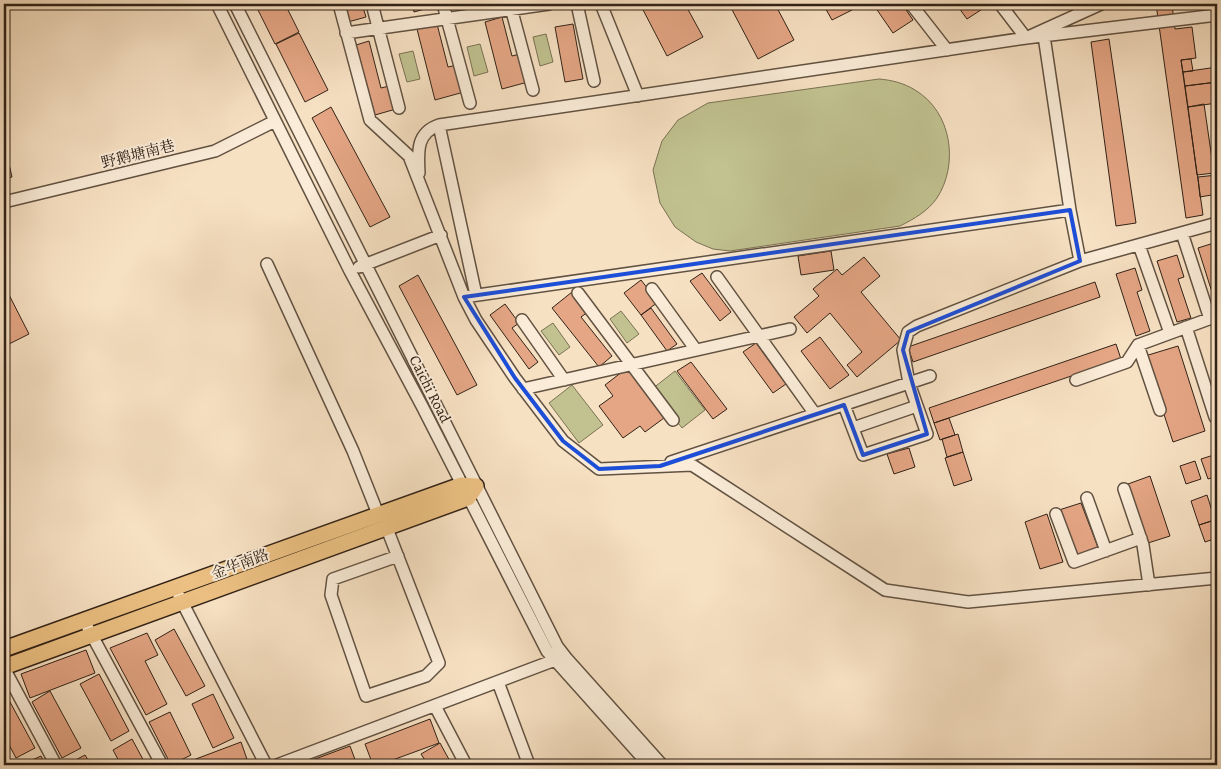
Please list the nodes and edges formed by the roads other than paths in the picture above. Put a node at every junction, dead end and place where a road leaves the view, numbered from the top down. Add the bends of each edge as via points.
1 (217, 4) edge
2 (235, 4) edge
3 (339, 4) edge
4 (372, 4) edge
5 (443, 4) edge
6 (549, 4) edge
7 (577, 4) edge
8 (601, 4) edge
9 (912, 4) edge
10 (1000, 4) edge
11 (1101, 4) edge
12 (511, 6) edge
13 (1078, 8) edge
14 (1217, 15) edge
15 (447, 19) junction
16 (379, 29) junction
17 (346, 33) junction
18 (1044, 36) junction
19 (1026, 38) junction
20 (948, 50) junction
21 (594, 81) dead end
22 (533, 90) dead end
23 (638, 96) junction
24 (470, 103) dead end
25 (399, 108) dead end
26 (275, 121) junction
27 (439, 125) junction
28 (419, 182) junction
29 (4, 202) edge
30 (1070, 210) junction
31 (1217, 223) edge
32 (1182, 233) junction
33 (440, 235) junction
34 (1139, 245) junction
35 (1080, 261) junction
36 (267, 264) dead end
37 (365, 264) junction
38 (350, 271) junction
39 (717, 278) dead end
40 (652, 289) dead end
41 (578, 292) dead end
42 (470, 296) junction
43 (1214, 318) edge
44 (522, 320) dead end
45 (1186, 327) junction
46 (790, 329) dead end
47 (1170, 333) junction
48 (759, 336) junction
49 (1138, 345) junction
50 (696, 350) junction
51 (631, 365) junction
52 (930, 376) dead end
53 (564, 380) junction
54 (1076, 380) dead end
55 (910, 383) junction
56 (523, 389) junction
57 (844, 405) junction
58 (918, 406) junction
59 (1160, 410) dead end
60 (815, 414) junction
61 (1217, 416) edge
62 (673, 420) dead end
63 (853, 428) junction
64 (660, 466) junction
65 (468, 489) junction
66 (1124, 489) dead end
67 (1086, 498) dead end
68 (1056, 514) dead end
69 (382, 520) junction
70 (1141, 538) junction
71 (1106, 550) junction
72 (398, 556) junction
73 (1217, 578) edge
74 (1149, 584) junction
75 (178, 594) junction
76 (84, 620) junction
77 (92, 634) junction
78 (4, 649) edge
79 (567, 659) junction
80 (555, 660) junction
81 (4, 667) edge
82 (498, 682) junction
83 (433, 707) junction
84 (56, 765) edge
85 (162, 765) edge
86 (266, 765) edge
87 (277, 765) edge
88 (460, 765) edge
89 (466, 765) edge
90 (529, 765) edge
91 (649, 765) edge
92 (662, 765) edge

1 - 26 street, Caichi Road
2 - 37 street, Caichi Road
3 - 17 street
4 - 16 street
5 - 15 street
6 - 12 street
7 - 21 street
8 - 23 street
9 - 20 street
10 - 19 street
11 - 13 street
12 - 15 street
12 - 22 street
13 - 19 street
14 - 18 street
15 - 16 street
15 - 24 street
16 - 17 street
16 - 25 street
17 - 28 street via 370,120 409,156
18 - 19 street
18 - 30 street
19 - 20 street
20 - 23 street
23 - 27 street
26 - 29 street, 野鹅塘南巷 via 215,151
26 - 38 street, Caichi Road
27 - 28 street via 429,129 421,138
27 - 42 street
28 - 33 street
30 - 35 street
30 - 42 street
31 - 32 street
32 - 34 street
32 - 43 street
33 - 37 street
33 - 42 street
34 - 35 street
34 - 47 street
35 - 55 street via 908,332 903,350
36 - 69 street
37 - 38 street
37 - 65 street, Caichi Road
38 - 65 street, Caichi Road
39 - 48 street
40 - 50 street
41 - 51 street
42 - 56 street via 476,320
43 - 45 street
44 - 53 street
45 - 47 street
45 - 61 street
46 - 48 street
47 - 49 street
48 - 50 street
48 - 60 street
49 - 54 street via 1127,362
49 - 59 street
50 - 51 street
51 - 53 street
51 - 62 street
52 - 55 street
53 - 56 street
55 - 57 street
55 - 58 street
56 - 64 street via 563,441 599,469
57 - 60 street
57 - 63 street
58 - 63 street
58 - 63 street via 927,434 863,455
60 - 64 street
64 - 74 street via 692,465 885,590 968,602
65 - 69 main road, 金华南路
65 - 79 street, Caichi Road
65 - 80 street, Caichi Road via 547,652
66 - 70 street
67 - 71 street
68 - 71 street via 1074,562
69 - 72 street
69 - 75 main road, 金华南路
70 - 71 street
70 - 74 street
72 - 72 street via 439,663 426,676 366,696 331,595 333,580
73 - 74 street
75 - 76 main road, 金华南路
75 - 77 main road, 金华南路
75 - 86 street
76 - 77 street
76 - 78 main road, 金华南路
77 - 81 main road, 金华南路
77 - 85 street
79 - 80 street
79 - 92 street, Caichi Road
80 - 82 street
80 - 91 street, Caichi Road
81 - 84 street
82 - 83 street
82 - 90 street
83 - 87 street
83 - 88 street
83 - 89 street

